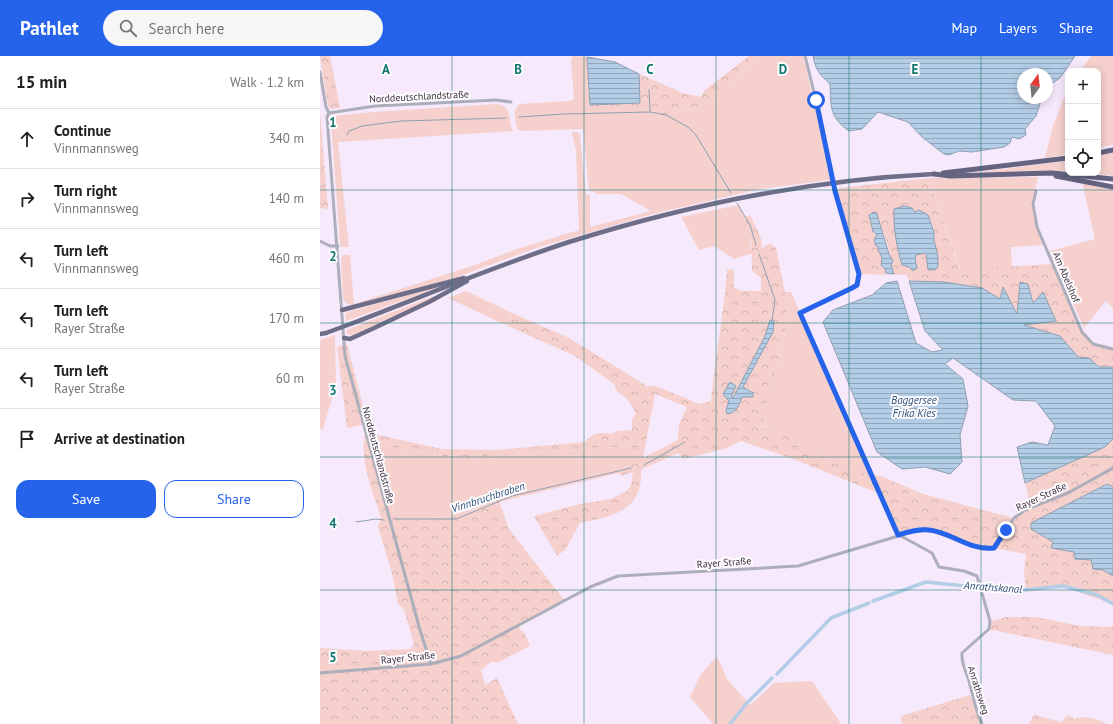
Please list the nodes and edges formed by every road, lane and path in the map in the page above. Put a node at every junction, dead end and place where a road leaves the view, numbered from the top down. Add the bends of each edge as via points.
1 (805, 56) edge
2 (320, 72) edge
3 (511, 102) dead end
4 (329, 113) junction
5 (1113, 150) edge
6 (1101, 152) edge
7 (1065, 158) edge
8 (934, 174) junction
9 (1025, 174) junction
10 (1113, 179) edge
11 (1113, 187) edge
12 (1036, 191) dead end
13 (320, 241) edge
14 (338, 246) junction
15 (475, 276) junction
16 (342, 310) junction
17 (320, 334) edge
18 (344, 338) junction
19 (1113, 349) edge
20 (1113, 468) edge
21 (898, 535) junction
22 (431, 664) junction
23 (320, 673) edge
24 (982, 724) edge

1 - 21 street, bridge via 831,175 859,274 857,285 800,313
2 - 4 street, Norddeutschlandstraße
3 - 4 street, Norddeutschlandstraße via 496,100 375,106
4 - 14 street, Norddeutschlandstraße
5 - 6 highway
7 - 8 highway
8 - 9 highway
8 - 15 highway via 850,180 724,200 642,220
9 - 10 highway via 1073,174
9 - 11 highway via 1059,176
12 - 19 street, Am Abelshof via 1033,204 1037,227 1082,332 1093,344
13 - 14 street via 330,246
14 - 16 street, Norddeutschlandstraße
15 - 16 highway
15 - 17 highway, bridge
15 - 18 highway via 372,329 350,339
16 - 18 street, Norddeutschlandstraße
18 - 22 street, Norddeutschlandstraße via 347,366 364,430
20 - 21 street, Rayer Straße via 1068,493 1025,510 1014,518 994,548 984,549 930,530
21 - 22 street, Rayer Straße via 798,566 618,576 590,587 461,656
21 - 24 street, Anrathsweg via 932,554 939,567 977,576 990,621 989,629 962,653 961,662 969,680 972,701
22 - 23 street, Rayer Straße

